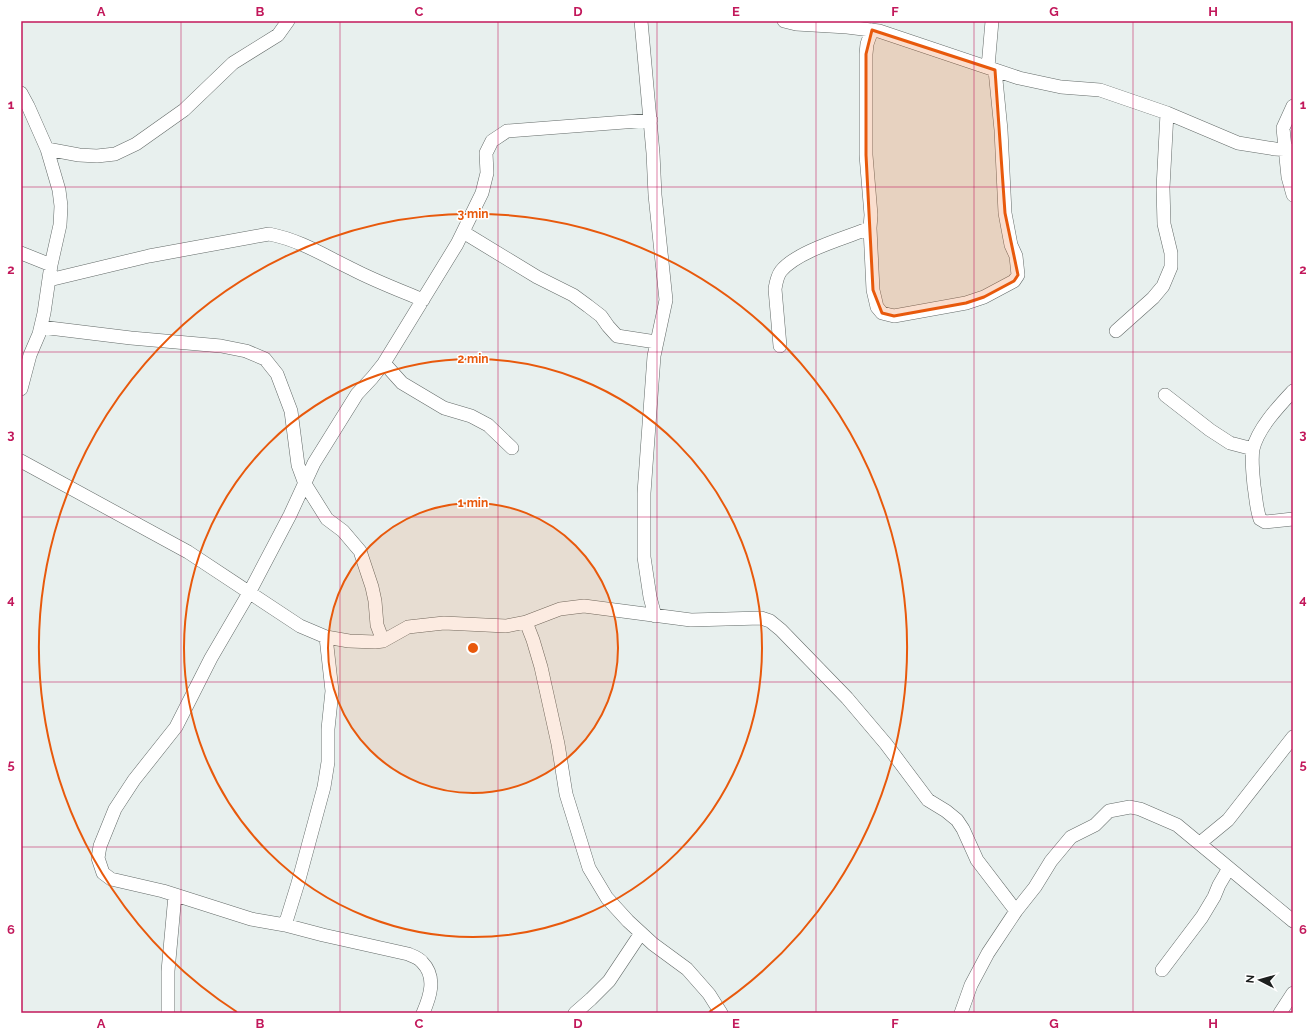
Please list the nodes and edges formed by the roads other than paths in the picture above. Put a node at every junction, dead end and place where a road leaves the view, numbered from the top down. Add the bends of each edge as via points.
1 (288, 21) edge
2 (784, 21) edge
3 (992, 21) edge
4 (642, 23) edge
5 (872, 30) junction
6 (991, 68) junction
7 (21, 93) edge
8 (1293, 106) edge
9 (1167, 113) junction
10 (650, 120) junction
11 (47, 149) junction
12 (1289, 149) edge
13 (1293, 195) edge
14 (870, 228) junction
15 (463, 232) junction
16 (21, 253) edge
17 (51, 265) junction
18 (49, 280) junction
19 (423, 300) junction
20 (40, 327) junction
21 (1116, 331) dead end
22 (656, 342) junction
23 (780, 346) dead end
24 (384, 363) junction
25 (24, 364) edge
26 (21, 389) edge
27 (1293, 391) edge
28 (1165, 395) dead end
29 (512, 448) dead end
30 (1253, 449) junction
31 (21, 461) edge
32 (305, 484) junction
33 (1293, 519) edge
34 (249, 593) junction
35 (656, 616) junction
36 (526, 622) junction
37 (326, 637) junction
38 (383, 641) junction
39 (1293, 737) edge
40 (1200, 843) junction
41 (1229, 868) junction
42 (175, 894) junction
43 (1016, 911) junction
44 (1293, 921) edge
45 (285, 925) junction
46 (641, 934) junction
47 (1162, 970) dead end
48 (1293, 993) edge
49 (168, 1013) edge
50 (423, 1013) edge
51 (575, 1013) edge
52 (721, 1013) edge
53 (961, 1013) edge
54 (1280, 1013) edge

1 - 11 street via 278,35 233,63 184,110 136,144 115,154 97,156
2 - 5 street
3 - 6 street
4 - 10 street
5 - 6 street
5 - 14 street via 867,44 865,68
6 - 9 street via 1019,78 1061,87 1100,90
6 - 14 street via 1001,130 1005,213 1010,245 1016,256 1018,275 1014,281 984,297 966,303 894,316 882,313 877,307 873,290
7 - 11 street
8 - 12 street via 1284,128
9 - 12 street via 1238,143
9 - 21 street via 1163,188 1164,224 1171,253 1171,267 1163,286 1153,298
10 - 15 street via 507,131 492,140 486,153 487,173 482,193
10 - 22 street via 654,195 666,300
11 - 17 street via 61,206 60,225
12 - 13 street via 1288,177
14 - 23 street via 811,250 780,272 775,289
15 - 19 street
15 - 22 street via 578,299 601,316 617,336
16 - 17 street
17 - 18 street
18 - 19 street via 148,256 269,234 306,245 353,270
18 - 20 street
19 - 24 street
20 - 25 street
20 - 32 street via 221,346 246,351 265,359 277,374 292,411 298,465
22 - 35 street via 644,494 644,557 650,597
24 - 29 street via 402,383 444,408 471,416 488,425
24 - 32 street via 353,400 314,464
25 - 26 street
27 - 30 street via 1271,417 1258,436
28 - 30 street via 1230,443
30 - 33 street via 1253,472 1260,519 1265,522
31 - 34 street via 188,552
32 - 34 street
32 - 38 street via 327,519 343,531 360,552 372,587 377,625
34 - 37 street via 300,626
34 - 42 street via 211,658 176,727 134,780 115,809 100,846 99,864 103,873 111,879
35 - 36 street via 584,606 560,609
35 - 43 street via 691,620 761,618 770,621 781,630 847,698 928,800 957,820 977,860
36 - 38 street via 506,626 444,623 420,625 408,627
36 - 46 street via 541,667 566,794 589,868 607,898
37 - 38 street via 349,641
37 - 45 street via 332,691 328,762 324,787
39 - 40 street via 1228,820
40 - 41 street
40 - 43 street via 1177,825 1140,810 1130,807 1109,811 1095,825 1071,837
41 - 44 street
41 - 47 street via 1202,917
42 - 45 street via 251,919
42 - 49 street via 168,971
43 - 53 street via 971,985
45 - 50 street via 408,954 422,962 430,975 432,986 430,999
46 - 51 street via 609,981
46 - 52 street via 687,969 709,994
48 - 54 street

